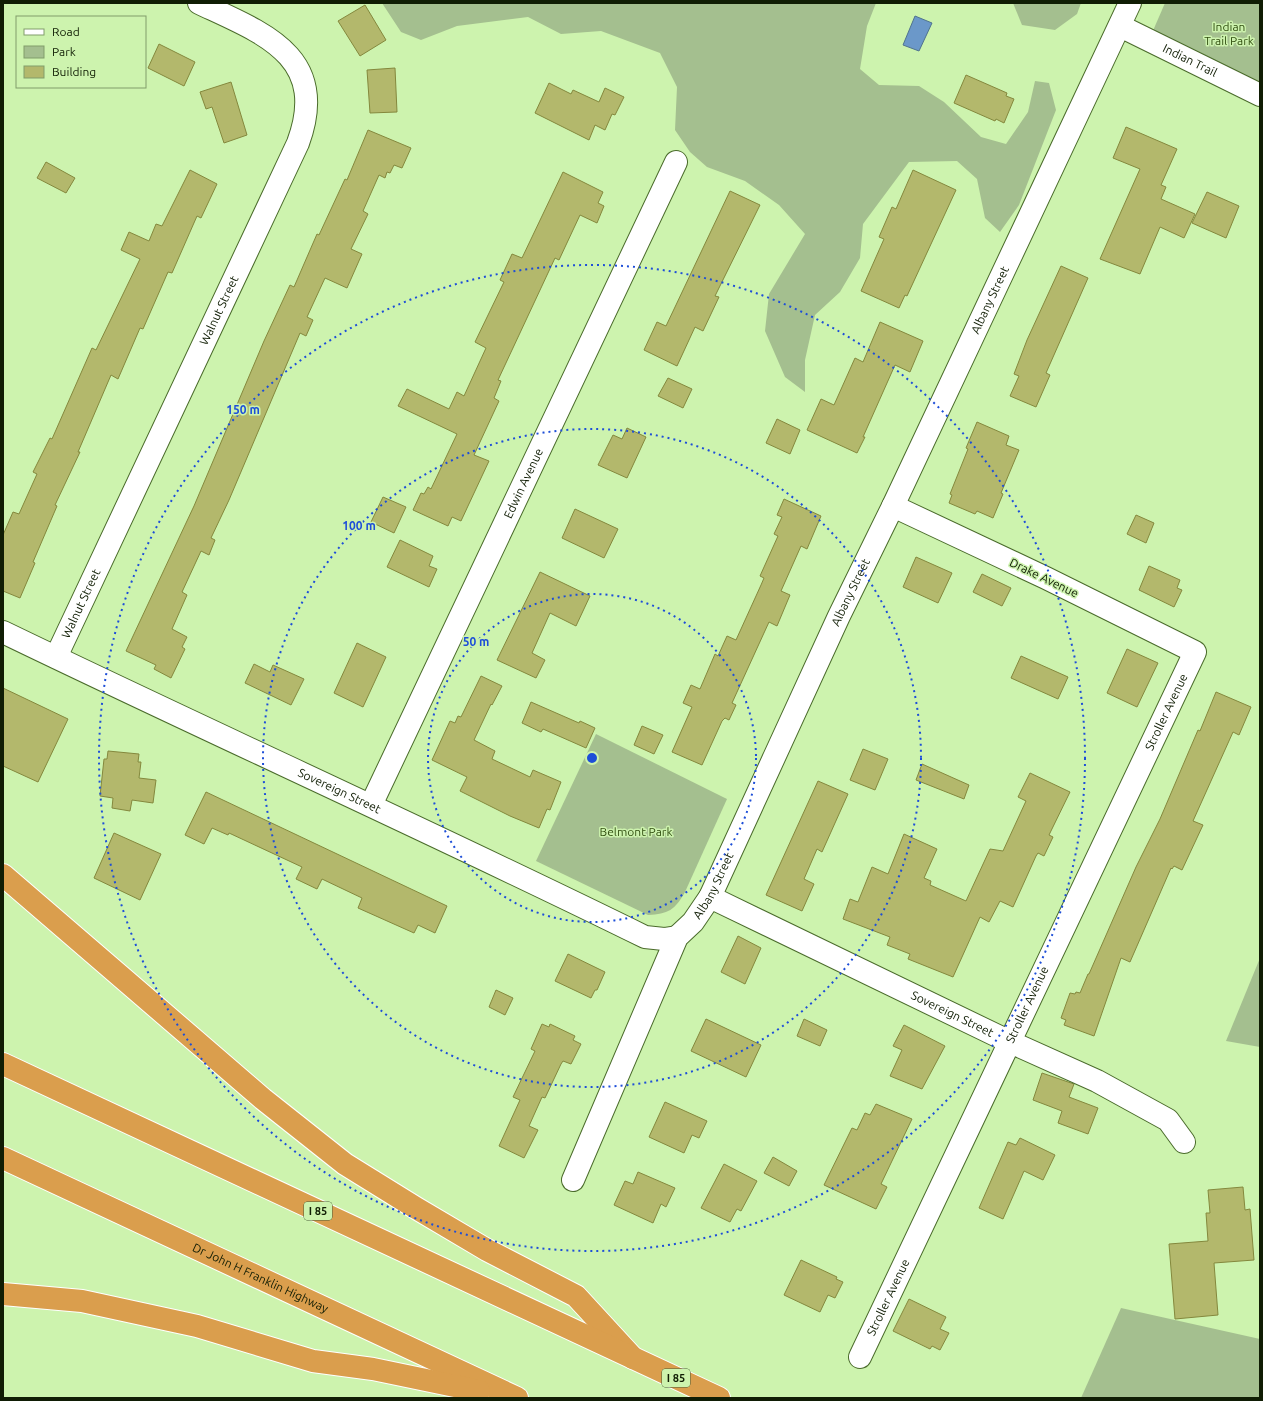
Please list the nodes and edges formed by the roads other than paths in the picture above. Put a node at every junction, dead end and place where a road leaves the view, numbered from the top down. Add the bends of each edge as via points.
1 (198, 3) edge
2 (1130, 3) edge
3 (1120, 26) junction
4 (1260, 95) edge
5 (676, 162) dead end
6 (893, 506) junction
7 (3, 632) edge
8 (1195, 652) joint
9 (56, 657) junction
10 (370, 805) junction
11 (3, 875) edge
12 (710, 897) junction
13 (677, 937) junction
14 (1008, 1041) junction
15 (3, 1064) edge
16 (1184, 1142) dead end
17 (3, 1158) edge
18 (574, 1180) dead end
19 (3, 1294) edge
20 (27, 1296) junction
21 (3, 1305) edge
22 (633, 1358) junction
23 (860, 1358) dead end
24 (509, 1398) edge
25 (517, 1398) edge
26 (719, 1398) edge

1 - 9 street, Walnut Street via 264,35 283,48 295,63 302,79 306,102 304,126
2 - 3 street, Albany Street
3 - 4 street, Indian Trail
3 - 6 street, Albany Street
5 - 10 street, Edwin Avenue
6 - 8 street, Drake Avenue
6 - 12 street, Albany Street via 838,616
7 - 9 street, Sovereign Street
8 - 14 street, Stroller Avenue
9 - 10 street, Sovereign Street
10 - 13 street, Sovereign Street via 645,937
11 - 22 highway via 263,1100 346,1164 488,1250 576,1296
12 - 13 street, Albany Street via 693,922
12 - 14 street, Sovereign Street
13 - 18 street, Albany Street
14 - 16 street, Sovereign Street via 1097,1081 1168,1120
14 - 23 street, Stroller Avenue
15 - 22 highway, I 85
17 - 25 highway, Dr John H Franklin Highway
19 - 20 highway
20 - 21 highway
20 - 24 highway via 82,1301 197,1326 313,1361 373,1369
22 - 26 highway, I 85

